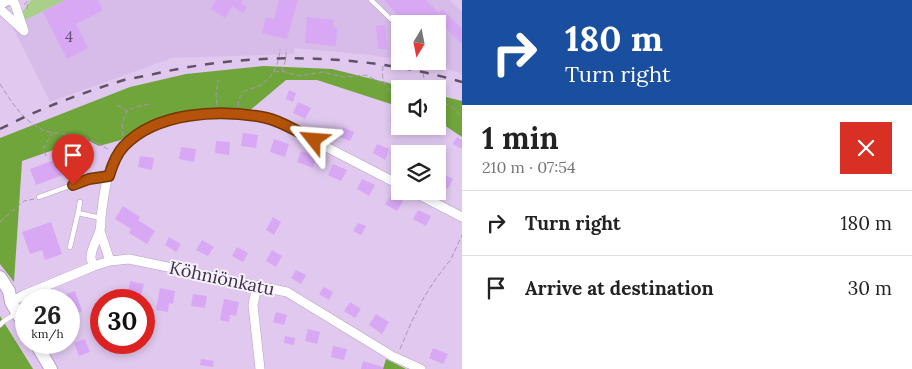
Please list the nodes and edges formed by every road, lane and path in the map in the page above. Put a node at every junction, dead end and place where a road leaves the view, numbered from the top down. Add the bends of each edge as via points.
1 (6, 0) edge
2 (11, 0) edge
3 (371, 0) edge
4 (0, 3) edge
5 (0, 9) edge
6 (391, 19) edge
7 (280, 49) dead end
8 (286, 49) dead end
9 (383, 66) dead end
10 (282, 71) junction
11 (274, 72) junction
12 (422, 73) dead end
13 (218, 80) dead end
14 (424, 80) edge
15 (0, 84) edge
16 (384, 84) junction
17 (391, 93) edge
18 (149, 104) dead end
19 (446, 104) edge
20 (116, 105) dead end
21 (127, 112) junction
22 (217, 113) junction
23 (238, 115) junction
24 (462, 117) edge
25 (52, 133) junction
26 (123, 146) junction
27 (118, 155) junction
28 (46, 156) dead end
29 (109, 176) junction
30 (391, 180) edge
31 (40, 198) joint
32 (429, 200) edge
33 (80, 202) dead end
34 (78, 213) junction
35 (462, 217) edge
36 (101, 218) junction
37 (0, 222) edge
38 (100, 231) junction
39 (462, 235) edge
40 (70, 247) dead end
41 (110, 261) junction
42 (94, 266) junction
43 (0, 277) edge
44 (257, 286) junction
45 (0, 292) edge
46 (11, 302) junction
47 (15, 309) edge
48 (15, 314) edge
49 (0, 325) edge
50 (42, 354) edge
51 (397, 358) junction
52 (51, 369) edge
53 (260, 369) edge
54 (421, 369) edge

1 - 4 street
2 - 5 street via 24,31
3 - 6 lane
7 - 11 path via 280,59
8 - 10 path
9 - 16 path
10 - 11 path
10 - 16 path via 300,76 322,72 344,77 366,76
11 - 23 path via 260,85 243,92 239,98
12 - 14 path
13 - 22 path
15 - 25 path via 25,117
16 - 17 path
18 - 21 path
19 - 24 path
20 - 21 path
21 - 26 path via 122,123
22 - 23 street
22 - 26 street via 184,116 156,125
23 - 30 street via 263,117 280,123
25 - 27 path via 92,140
25 - 28 path via 43,149
26 - 27 street
27 - 29 street
29 - 31 lane via 89,179
29 - 36 street
31 - 37 path via 24,201
32 - 35 street
33 - 34 lane
34 - 36 lane
34 - 40 lane
36 - 38 street
38 - 41 street
38 - 42 street via 91,258
39 - 51 path via 452,259 423,300
41 - 42 street, Köhniönkatu
41 - 44 street, Köhniönkatu via 129,259
42 - 46 street, Köhniönkatu
43 - 46 street via 9,291
44 - 51 street, Köhniönkatu via 287,292
44 - 53 street via 253,305
45 - 46 street
46 - 47 street
48 - 49 lane
50 - 52 street
51 - 54 street, Köhniönkatu

